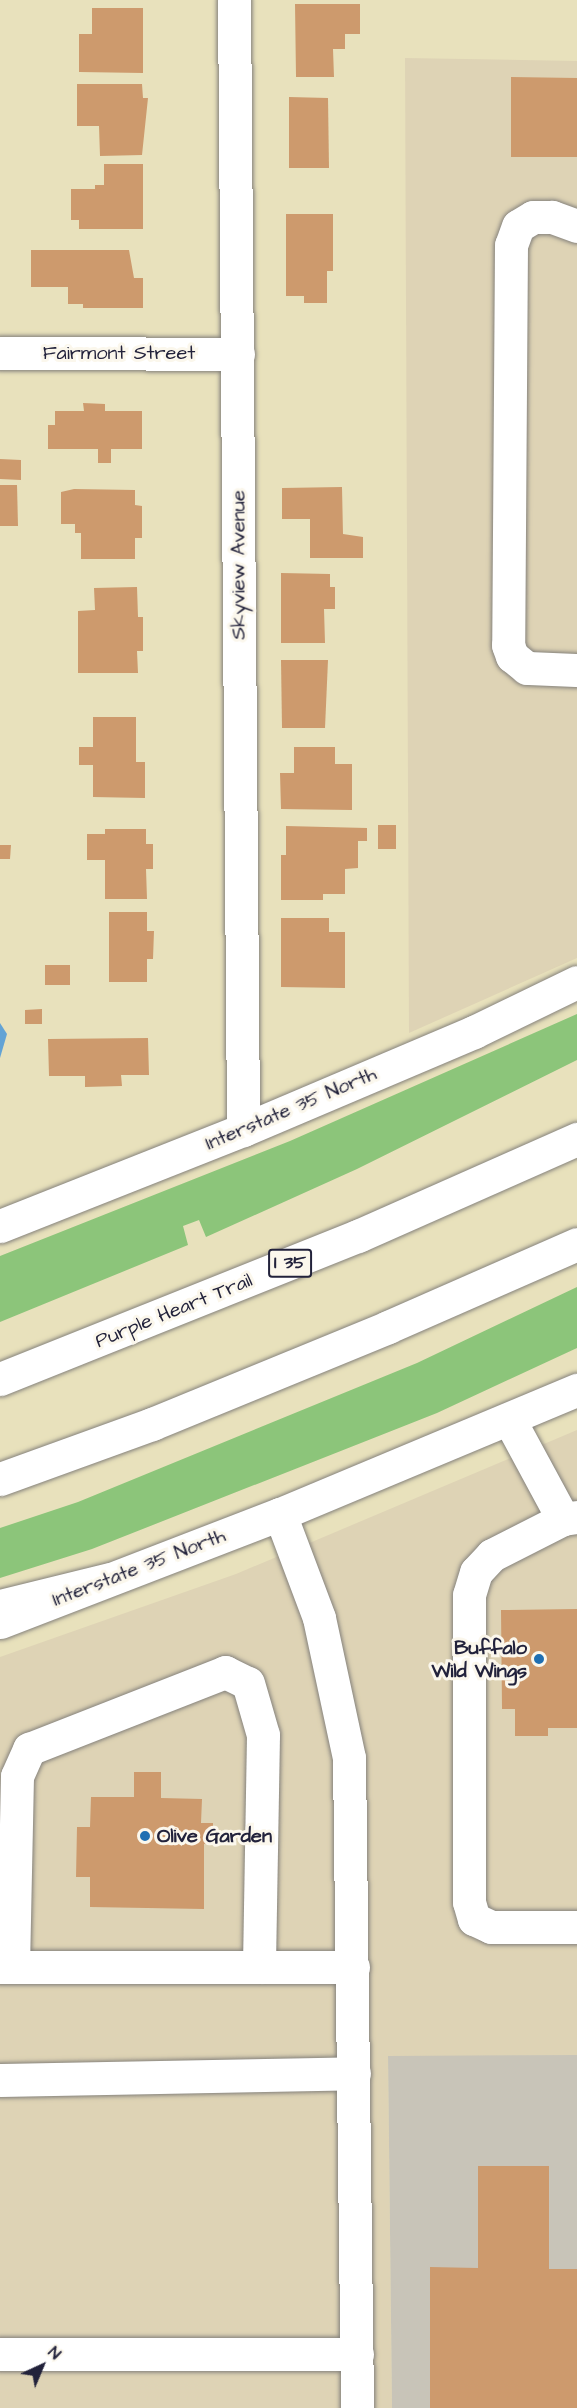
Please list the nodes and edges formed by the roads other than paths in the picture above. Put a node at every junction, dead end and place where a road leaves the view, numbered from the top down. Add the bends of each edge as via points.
1 (234, 0) edge
2 (577, 226) edge
3 (0, 353) edge
4 (238, 354) junction
5 (577, 670) edge
6 (577, 982) edge
7 (243, 1130) junction
8 (577, 1139) edge
9 (0, 1226) edge
10 (577, 1244) edge
11 (0, 1379) edge
12 (577, 1390) edge
13 (509, 1419) junction
14 (0, 1479) edge
15 (280, 1514) junction
16 (570, 1518) edge
17 (110, 1579) junction
18 (0, 1606) edge
19 (0, 1622) edge
20 (577, 1927) edge
21 (7, 1967) edge
22 (259, 1967) junction
23 (353, 1967) junction
24 (354, 2073) junction
25 (0, 2080) edge
26 (0, 2354) edge
27 (357, 2354) junction
28 (357, 2408) edge

1 - 4 main road, Skyview Avenue
2 - 5 main road via 552,217 533,217 513,234 508,634 512,656 527,668
3 - 4 main road, Fairmont Street
4 - 7 main road, Skyview Avenue
6 - 7 main road, Interstate 35 North via 474,1032
7 - 9 main road, Interstate 35 North
8 - 11 main road, Purple Heart Trail / I 35 via 358,1236
10 - 14 main road via 163,1419
12 - 13 main road, Interstate 35 North
13 - 15 main road, Interstate 35 North
13 - 16 main road
15 - 17 main road, Interstate 35 North
15 - 23 main road via 319,1618 349,1758
16 - 20 main road via 492,1555 471,1582 469,1902 474,1920 491,1927
17 - 18 main road
17 - 19 main road, Interstate 35 North
21 - 22 main road
21 - 22 main road via 17,1776 29,1749 225,1672 248,1683 263,1735
22 - 23 main road
23 - 24 main road
24 - 25 main road
24 - 27 main road
26 - 27 main road
27 - 28 main road

